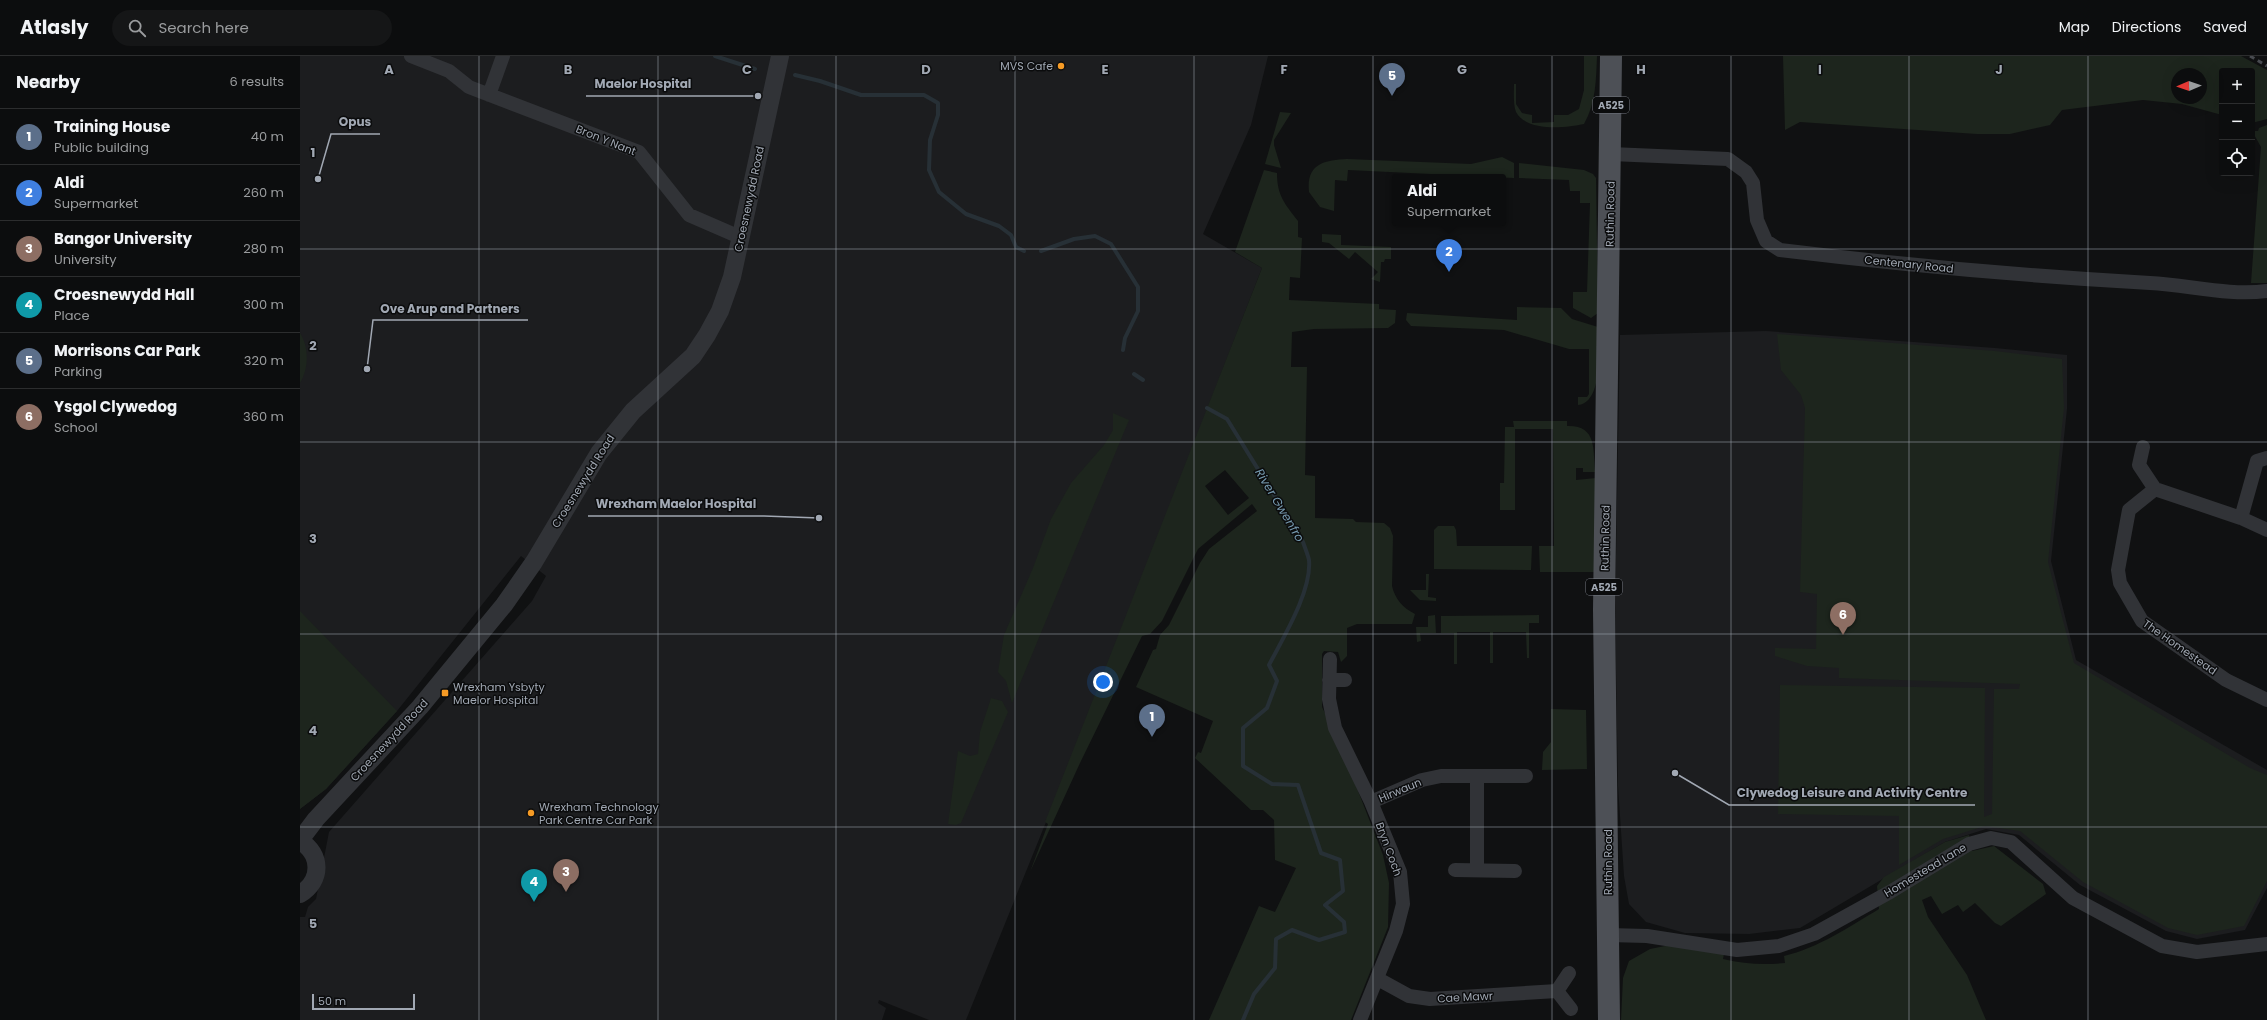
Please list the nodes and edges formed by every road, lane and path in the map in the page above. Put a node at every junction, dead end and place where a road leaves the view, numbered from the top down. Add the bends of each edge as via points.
1 (411, 56) edge
2 (503, 56) edge
3 (780, 56) edge
4 (1611, 56) edge
5 (489, 95) junction
6 (1611, 154) junction
7 (742, 238) junction
8 (2267, 291) edge
9 (2143, 447) dead end
10 (2267, 458) edge
11 (2155, 489) junction
12 (2241, 518) junction
13 (2267, 530) edge
14 (1330, 660) dead end
15 (1329, 680) junction
16 (1345, 680) dead end
17 (2267, 700) edge
18 (1526, 776) dead end
19 (1477, 777) junction
20 (1371, 802) junction
21 (300, 841) edge
22 (1455, 870) dead end
23 (1477, 870) junction
24 (1515, 871) dead end
25 (300, 894) edge
26 (1608, 934) junction
27 (2267, 944) edge
28 (1569, 973) dead end
29 (1378, 979) junction
30 (1557, 992) junction
31 (1571, 1009) dead end
32 (1360, 1020) edge
33 (1609, 1020) edge

1 - 5 street, Bron Y Nant via 449,70 469,87
2 - 5 street
3 - 7 street, Croesnewydd Road
4 - 6 main road, Ruthin Road / A525
5 - 7 street, Bron Y Nant via 639,152 689,216
6 - 8 street, Centenary Road via 1728,158 1746,172 1753,183 1757,220 1766,241 1780,250 2048,277 2166,284 2249,293
6 - 26 main road, Ruthin Road / A525 via 1604,610
7 - 21 street, Croesnewydd Road via 720,311 693,356 618,428 599,453 534,562 500,611 420,707 316,819
9 - 11 street via 2139,465
10 - 12 street via 2257,461
11 - 12 street
11 - 17 street, The Homestead via 2129,510 2118,570 2120,583 2142,621 2226,680
12 - 13 street
14 - 15 street, Bryn Coch
15 - 16 street
15 - 20 street, Bryn Coch via 1329,699 1335,728
18 - 19 street, Hirwaun
19 - 20 street, Hirwaun via 1441,776 1422,780
19 - 23 street
20 - 29 street, Bryn Coch via 1400,872 1403,904
21 - 25 street via 312,851 317,867 312,883
22 - 23 street
23 - 24 street
26 - 27 street, Homestead Lane via 1647,936 1737,950 1779,946 1814,934 1969,844 1991,838 2011,842 2073,898 2162,946 2196,952
26 - 33 main road, Ruthin Road / A525
28 - 30 street
29 - 30 street, Cae Mawr via 1409,996 1430,998
29 - 32 street, Bryn Coch
30 - 31 street

